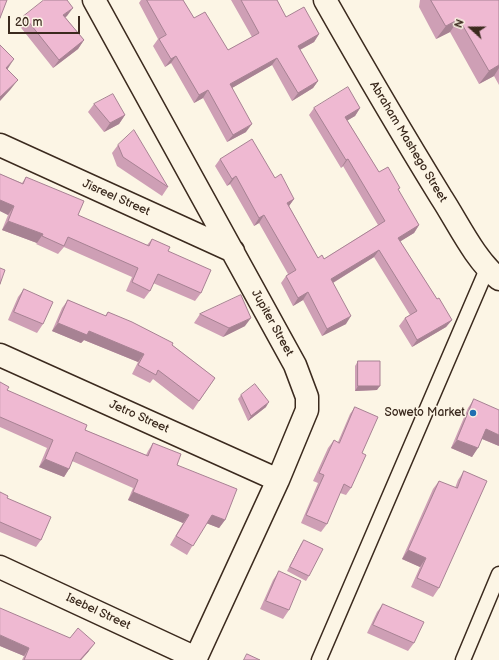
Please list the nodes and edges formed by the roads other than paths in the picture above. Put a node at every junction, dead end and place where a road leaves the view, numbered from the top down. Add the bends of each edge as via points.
1 (94, 0) edge
2 (325, 0) edge
3 (0, 145) edge
4 (233, 251) junction
5 (493, 274) edge
6 (0, 355) edge
7 (278, 480) junction
8 (0, 567) edge
9 (499, 574) edge
10 (196, 659) edge
11 (318, 660) edge
12 (463, 660) edge

1 - 4 street, Jupiter Street
2 - 5 street, Abraham Mashego Street via 378,95
3 - 4 street, Jisreel Street
4 - 7 street, Jupiter Street via 296,365 307,396 306,410
5 - 11 lane
6 - 7 street, Jetro Street
7 - 10 street, Jupiter Street
8 - 10 street, Isebel Street
9 - 12 lane

